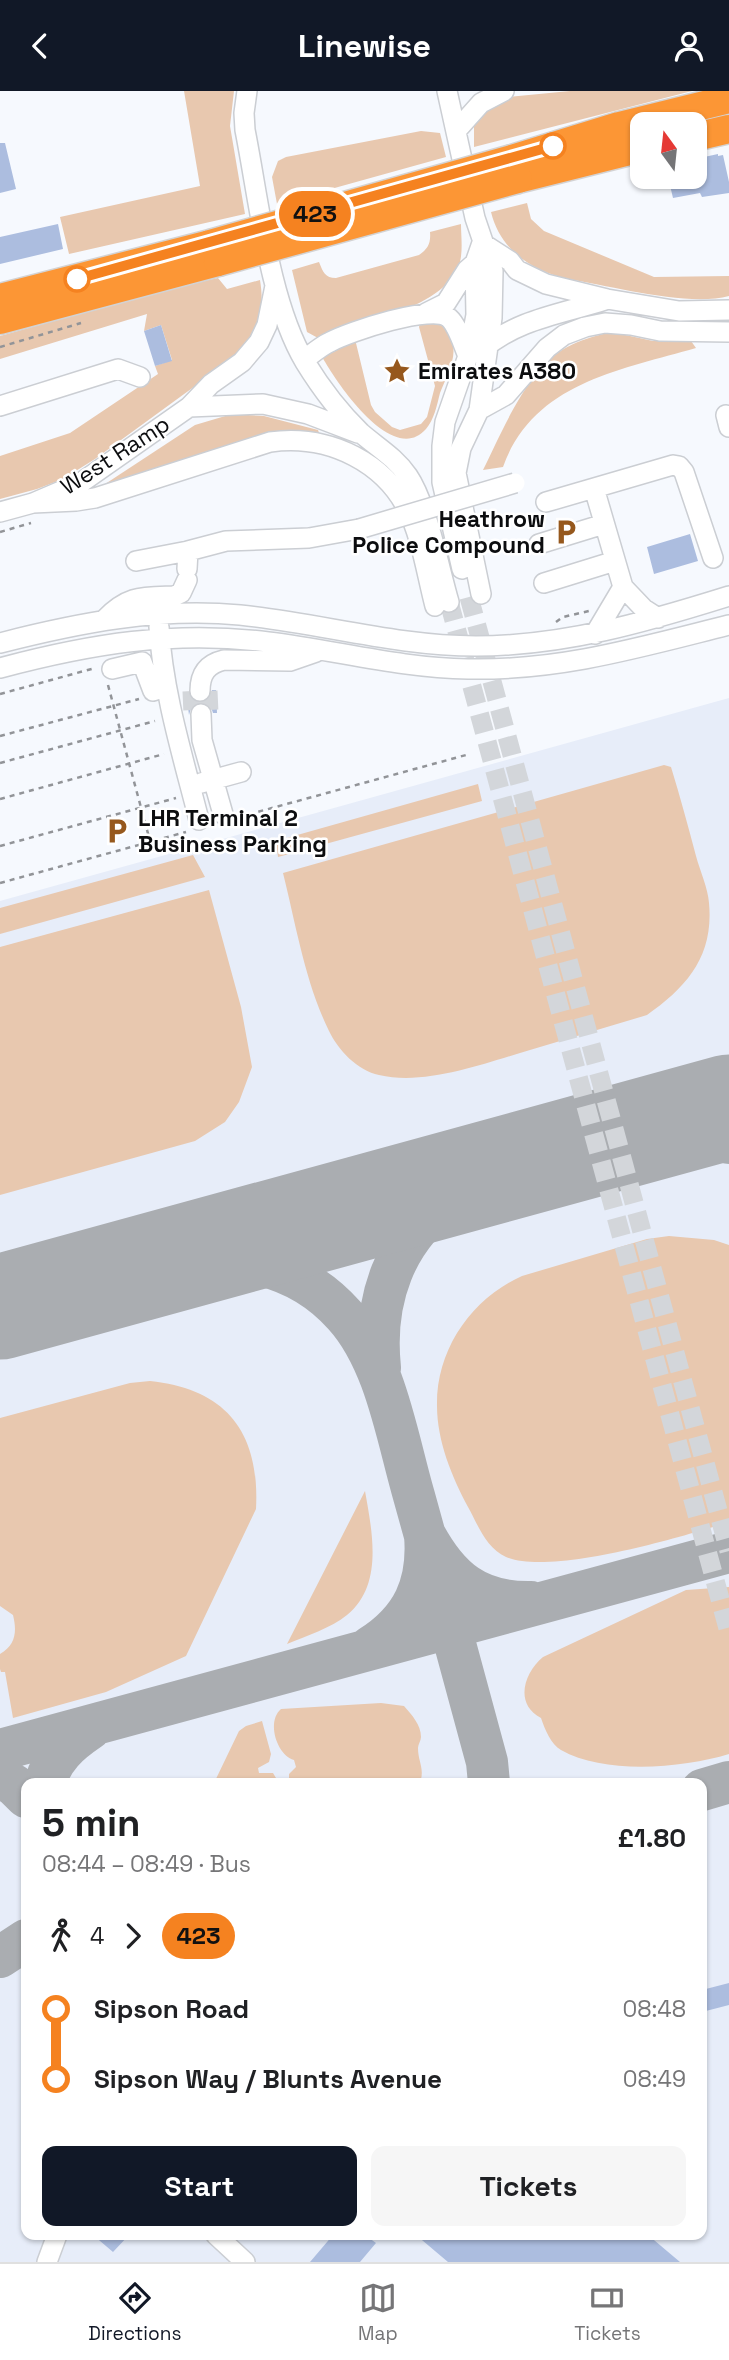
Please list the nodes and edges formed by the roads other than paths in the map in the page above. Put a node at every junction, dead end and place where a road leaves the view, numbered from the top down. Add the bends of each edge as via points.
1 (247, 91) edge
2 (447, 91) edge
3 (504, 91) edge
4 (729, 99) edge
5 (456, 131) junction
6 (728, 134) edge
7 (707, 136) edge
8 (630, 150) edge
9 (515, 169) junction
10 (482, 243) junction
11 (475, 263) junction
12 (275, 285) junction
13 (607, 299) junction
14 (2, 310) edge
15 (729, 310) edge
16 (426, 313) junction
17 (729, 332) edge
18 (488, 344) junction
19 (304, 360) junction
20 (465, 364) junction
21 (140, 377) dead end
22 (0, 406) edge
23 (189, 407) junction
24 (479, 411) junction
25 (323, 420) junction
26 (363, 434) junction
27 (335, 447) junction
28 (515, 483) dead end
29 (594, 488) junction
30 (546, 502) dead end
31 (33, 503) junction
32 (0, 512) edge
33 (604, 524) junction
34 (539, 544) dead end
35 (713, 558) dead end
36 (136, 561) dead end
37 (615, 561) junction
38 (187, 567) junction
39 (544, 583) dead end
40 (623, 587) junction
41 (729, 596) edge
42 (159, 614) junction
43 (658, 618) junction
44 (104, 620) junction
45 (729, 625) edge
46 (595, 634) junction
47 (160, 638) junction
48 (0, 643) edge
49 (320, 651) junction
50 (0, 668) edge
51 (107, 672) road end
52 (200, 691) tunnel mouth
53 (156, 692) junction
54 (201, 714) tunnel mouth
55 (241, 772) dead end
56 (201, 785) junction
57 (223, 814) dead end
58 (199, 820) dead end
59 (55, 2240) edge
60 (221, 2240) edge
61 (47, 2262) edge
62 (245, 2262) edge

1 - 12 street via 245,130
2 - 5 street
3 - 5 street via 481,103
4 - 9 highway via 619,126
5 - 10 street
6 - 7 highway
8 - 9 highway
9 - 14 highway, bridge
10 - 11 street
10 - 13 street via 530,278
10 - 18 street via 493,271
11 - 16 street via 446,303
11 - 20 street via 476,315
12 - 19 street
12 - 23 street, West Ramp via 259,342
13 - 15 street via 680,311
13 - 18 street via 526,323
16 - 19 street via 330,341
16 - 20 street via 450,318
17 - 24 street via 660,331 606,323 585,327 547,348 506,395
18 - 20 street
18 - 24 street
19 - 26 street via 336,406
20 - 24 street via 445,422 441,468 447,505 475,595 456,473 461,449
21 - 22 street via 118,369
23 - 25 street, West Ramp via 263,404
23 - 31 street, West Ramp via 82,482
25 - 26 street, West Ramp
25 - 27 street
26 - 27 street via 391,456 415,490 442,604 404,501 370,464
27 - 31 street via 294,440 270,442 95,498
28 - 38 street, bridge via 359,529 309,538 226,541
29 - 30 street
29 - 33 street
29 - 35 street via 679,466
31 - 32 street, West Ramp
33 - 34 street
33 - 37 street
36 - 38 street
37 - 39 street
37 - 40 street
38 - 44 street via 181,593 129,599
40 - 43 street
40 - 46 street
41 - 43 street
42 - 44 street
42 - 46 street via 236,615 473,646
42 - 47 street
43 - 46 street
44 - 48 street
45 - 49 street via 580,661 509,669 429,667
47 - 49 street via 242,639
47 - 50 street via 88,646
47 - 53 street
49 - 52 street via 290,660 224,660 208,667
51 - 53 street via 142,662
53 - 56 street via 164,722
54 - 56 street via 194,740
55 - 56 street
56 - 57 street
56 - 58 street
59 - 61 street
60 - 62 street

